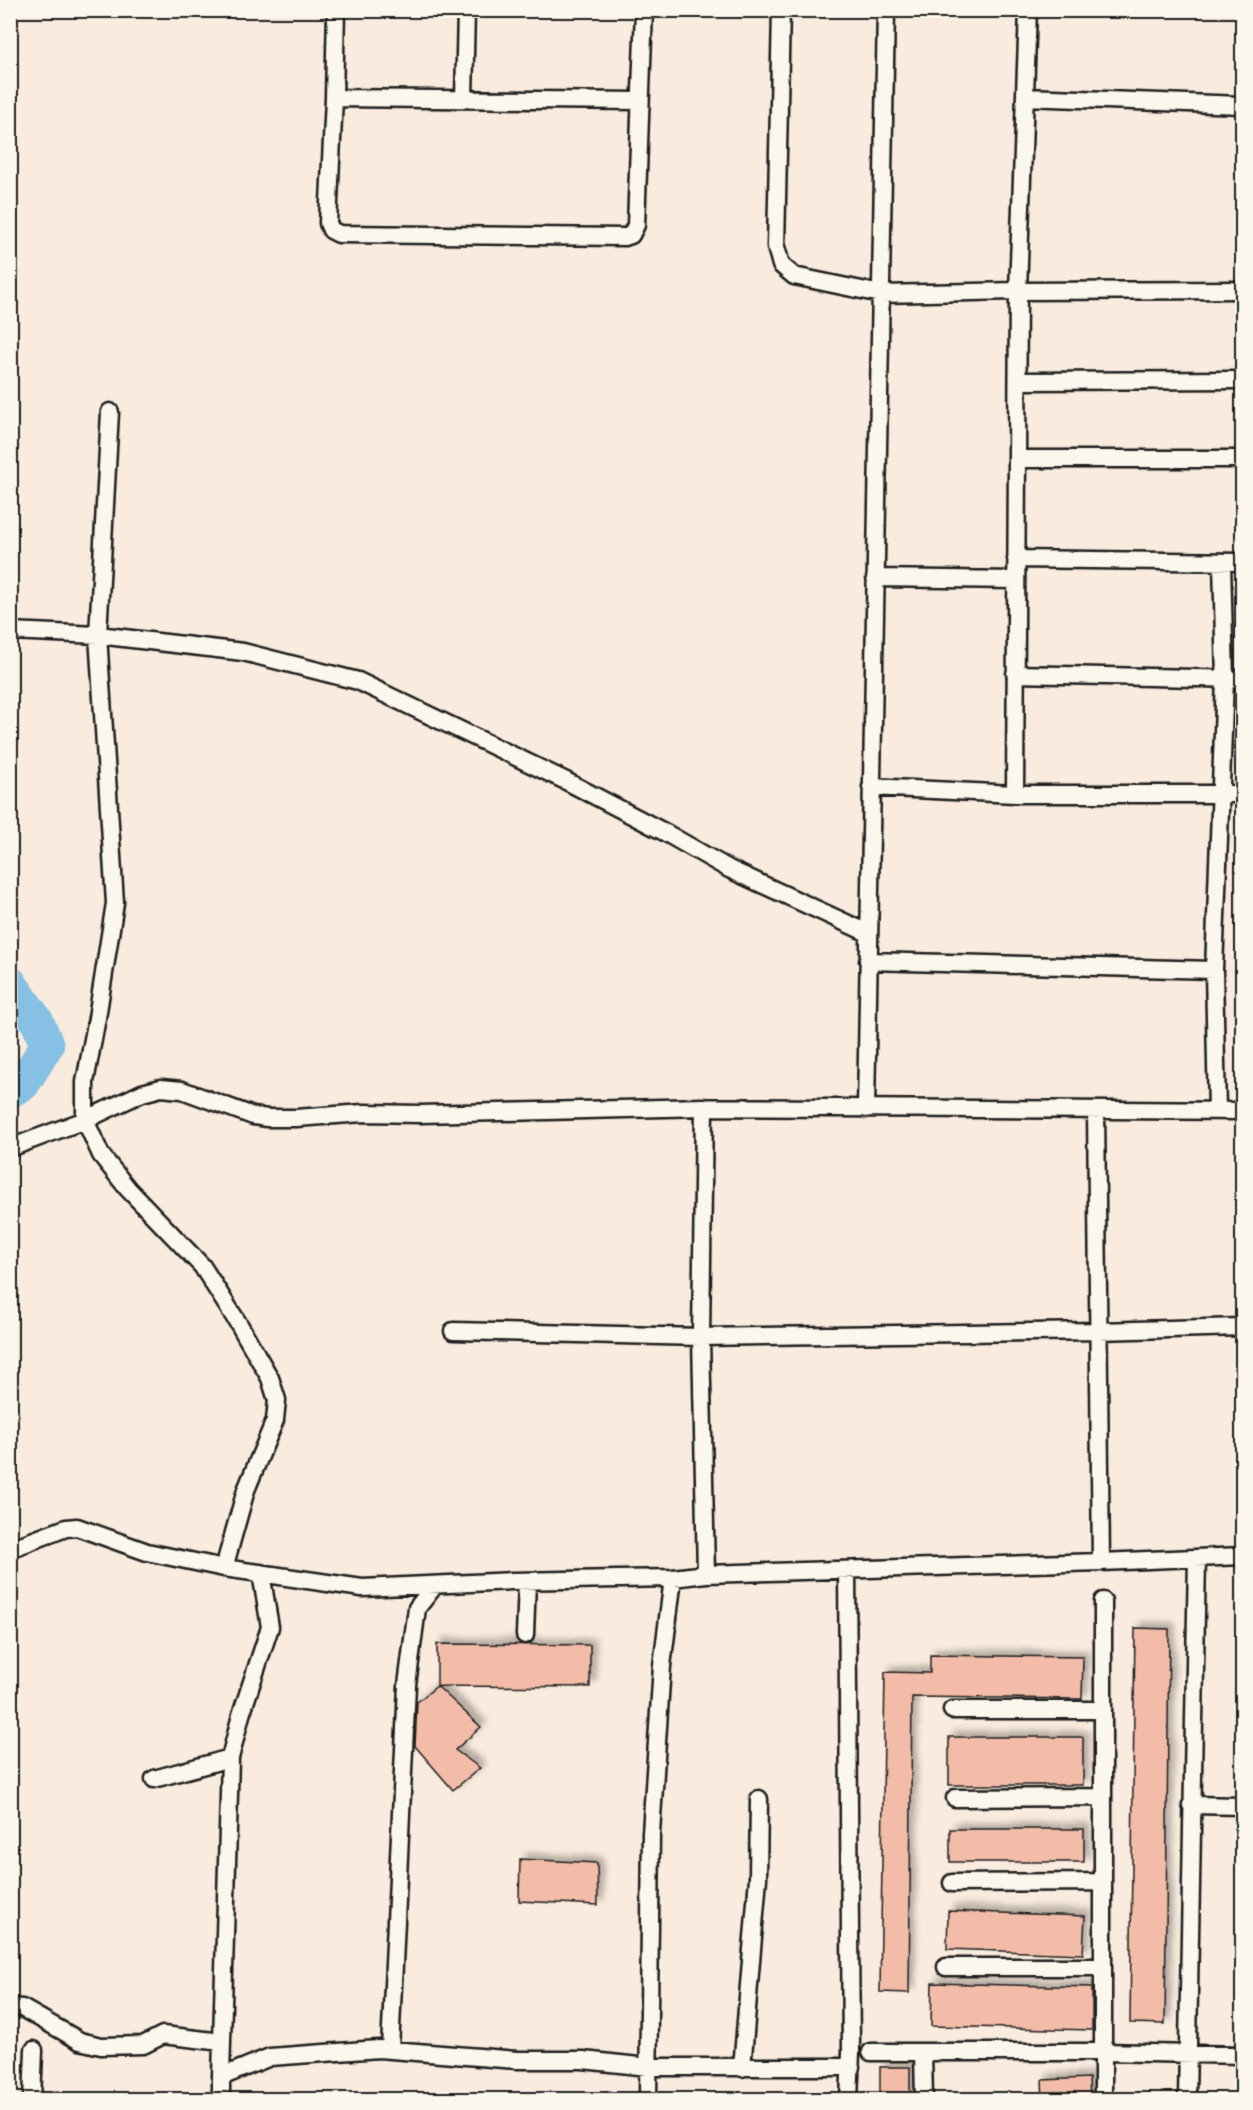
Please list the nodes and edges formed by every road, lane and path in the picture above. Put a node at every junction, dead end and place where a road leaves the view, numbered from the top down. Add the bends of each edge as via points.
1 (336, 10) edge
2 (466, 10) edge
3 (644, 10) edge
4 (781, 10) edge
5 (886, 10) edge
6 (1028, 10) edge
7 (1025, 97) junction
8 (334, 98) junction
9 (464, 99) junction
10 (640, 101) junction
11 (1242, 105) edge
12 (1242, 290) edge
13 (1018, 291) junction
14 (881, 294) junction
15 (1242, 380) edge
16 (1018, 381) junction
17 (110, 412) dead end
18 (1018, 459) junction
19 (1242, 459) edge
20 (1016, 559) junction
21 (1222, 562) junction
22 (1242, 562) edge
23 (875, 578) junction
24 (1016, 580) junction
25 (10, 631) edge
26 (98, 635) junction
27 (1015, 674) junction
28 (1234, 679) edge
29 (871, 787) junction
30 (1015, 794) junction
31 (1220, 794) junction
32 (1242, 794) edge
33 (868, 933) junction
34 (868, 961) junction
35 (1214, 970) junction
36 (704, 1107) junction
37 (866, 1109) junction
38 (1096, 1110) junction
39 (1217, 1111) junction
40 (1242, 1111) edge
41 (85, 1120) junction
42 (10, 1148) edge
43 (1242, 1327) edge
44 (453, 1331) dead end
45 (1098, 1331) junction
46 (701, 1337) junction
47 (10, 1549) edge
48 (1242, 1556) edge
49 (1197, 1558) junction
50 (1101, 1562) junction
51 (224, 1568) junction
52 (847, 1570) junction
53 (261, 1573) junction
54 (706, 1574) junction
55 (673, 1578) junction
56 (527, 1581) junction
57 (435, 1585) junction
58 (1103, 1601) dead end
59 (525, 1635) dead end
60 (952, 1710) dead end
61 (1102, 1710) junction
62 (230, 1758) junction
63 (154, 1779) dead end
64 (1102, 1797) junction
65 (955, 1798) dead end
66 (759, 1799) dead end
67 (1191, 1805) junction
68 (1242, 1806) edge
69 (1103, 1882) junction
70 (952, 1883) dead end
71 (946, 1967) dead end
72 (1103, 1967) junction
73 (10, 2007) edge
74 (222, 2042) junction
75 (34, 2050) dead end
76 (390, 2050) junction
77 (871, 2052) dead end
78 (1103, 2052) junction
79 (923, 2053) junction
80 (1186, 2054) junction
81 (1242, 2055) edge
82 (648, 2067) junction
83 (851, 2067) junction
84 (742, 2068) junction
85 (221, 2077) junction
86 (33, 2100) edge
87 (221, 2100) edge
88 (648, 2100) edge
89 (849, 2100) edge
90 (924, 2100) edge
91 (1103, 2100) edge
92 (1187, 2100) edge

1 - 8 street
2 - 9 street
3 - 10 street
4 - 14 street via 776,247 781,265 794,276
5 - 14 street
6 - 7 street
7 - 11 street
7 - 13 street
8 - 9 street
8 - 10 street via 327,223 339,234 625,237 634,232 636,225
9 - 10 street
12 - 13 street
13 - 14 street
13 - 16 street
14 - 23 street
15 - 16 street
16 - 18 street
17 - 26 street
18 - 19 street
18 - 20 street
20 - 21 street
20 - 24 street
21 - 22 street
21 - 28 street
23 - 24 street
23 - 29 street
24 - 27 street
25 - 26 street
26 - 33 street via 243,652 358,681 566,781 729,869
26 - 41 street via 115,903 85,1082
27 - 28 street
27 - 30 street
28 - 31 street
29 - 30 street
29 - 33 street
30 - 31 street
31 - 32 street
31 - 35 street
33 - 34 street
34 - 35 street
34 - 37 street
35 - 39 street
36 - 37 street
36 - 41 street via 267,1118 182,1090 161,1088
36 - 46 street
37 - 38 street
38 - 39 street
38 - 45 street
39 - 40 street
41 - 42 street
41 - 51 street via 101,1155 128,1189 202,1266 270,1378 277,1400 275,1420 246,1490
43 - 45 street
44 - 46 street
45 - 46 street
45 - 50 street
46 - 54 street
47 - 51 street via 77,1527 147,1552
48 - 49 street
49 - 50 street
49 - 67 street
50 - 52 street
51 - 53 street
52 - 54 street
52 - 83 street
53 - 57 street via 363,1588
53 - 62 street via 270,1627
54 - 55 street
55 - 56 street
55 - 82 street via 662,1666 651,1833
56 - 57 street
56 - 59 street
57 - 76 street via 417,1608 407,1685
58 - 61 street
60 - 61 street
61 - 64 street
62 - 63 street
62 - 74 street
64 - 65 street
64 - 69 street
66 - 84 street via 758,1878
67 - 68 street
67 - 80 street
69 - 70 street
69 - 72 street
71 - 72 street
72 - 78 street
73 - 74 street via 22,2008 80,2041 101,2046 143,2045 163,2036
74 - 85 street
75 - 86 street
76 - 82 street
76 - 85 street via 270,2057
77 - 79 street
78 - 79 street
78 - 80 street
78 - 91 street
79 - 90 street
80 - 81 street
80 - 92 street
82 - 84 street
82 - 88 street
83 - 84 street
83 - 89 street
85 - 87 street

